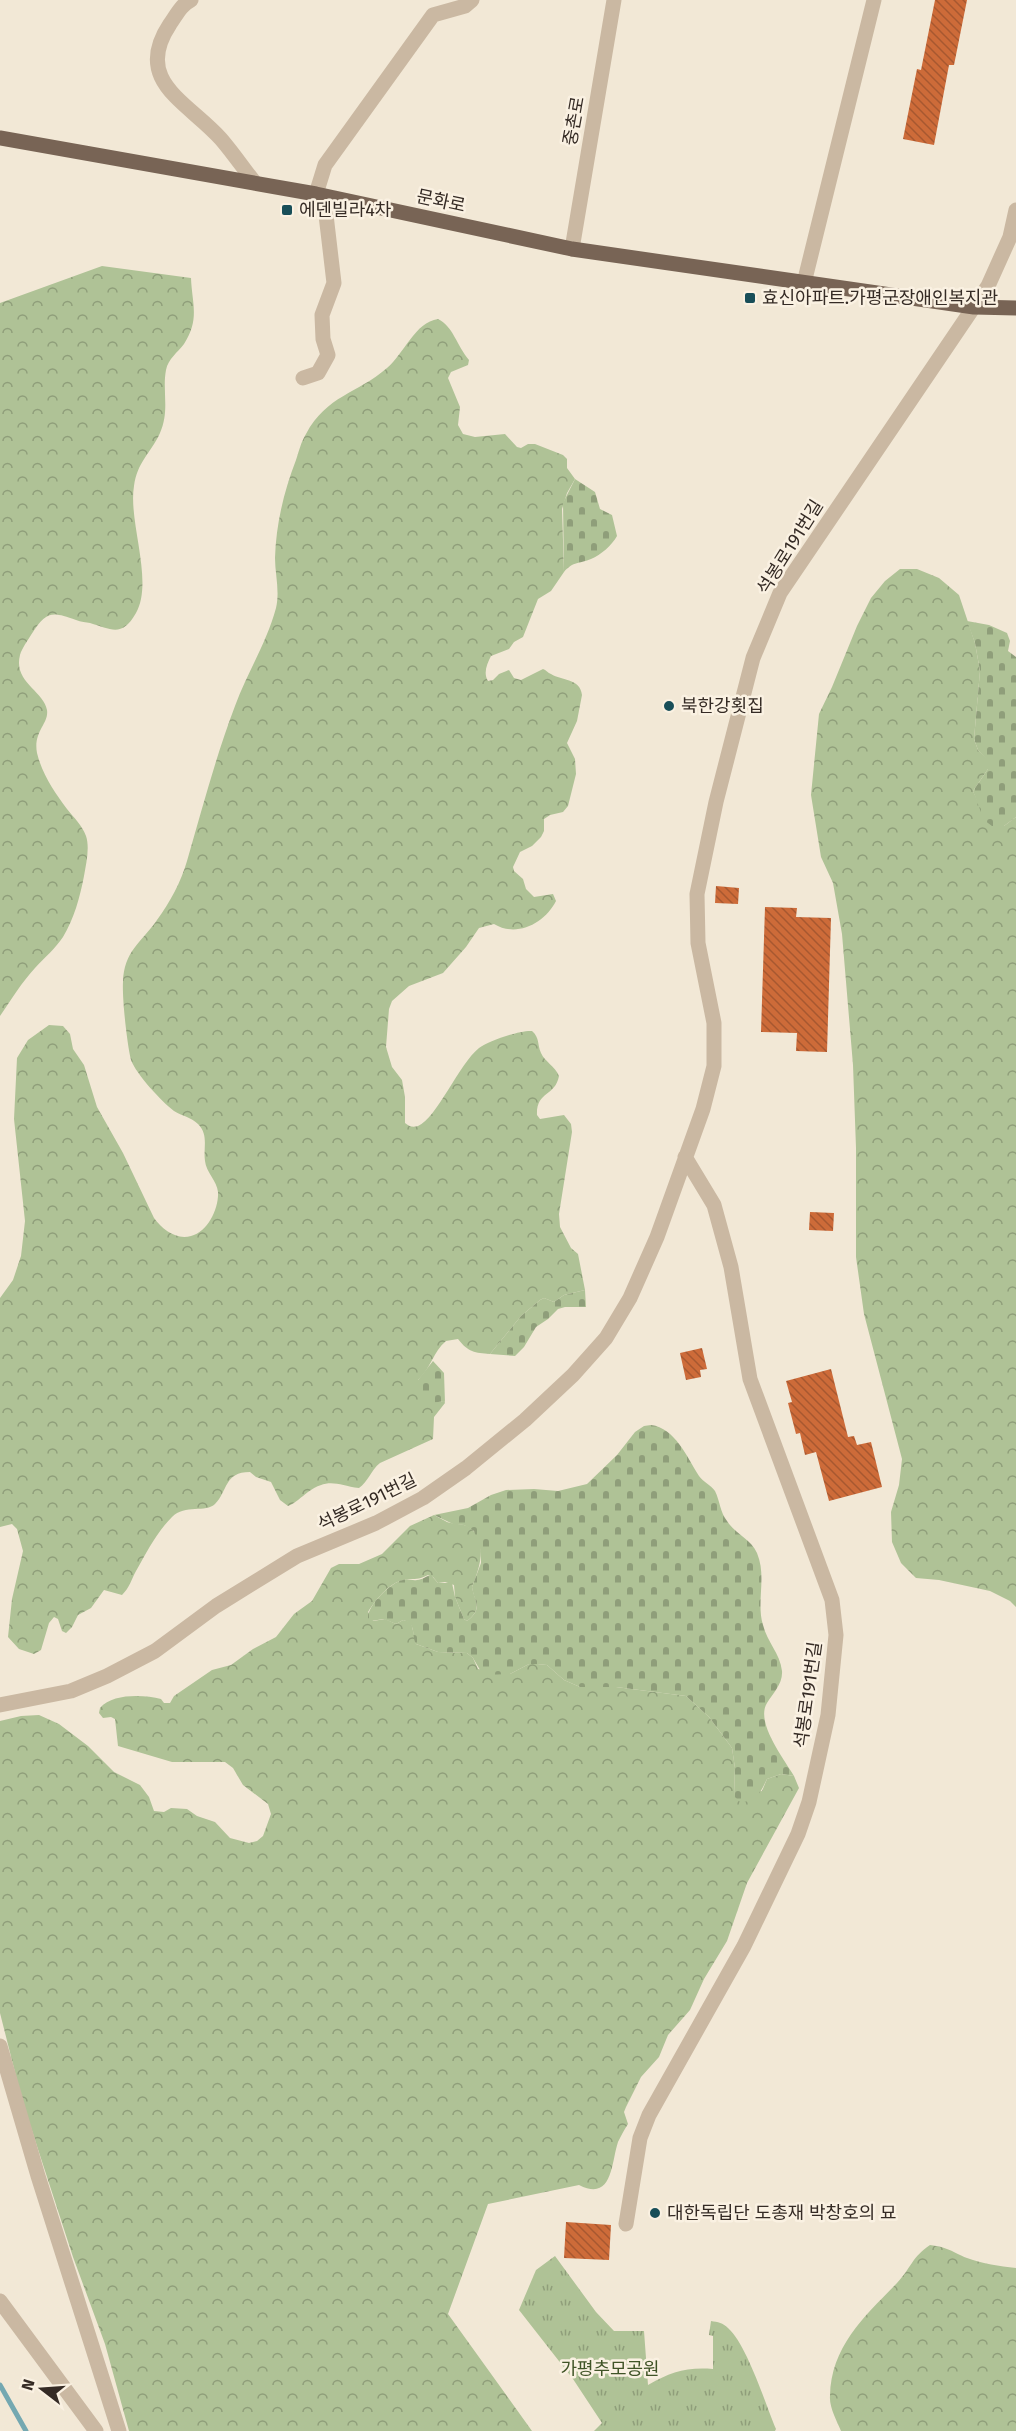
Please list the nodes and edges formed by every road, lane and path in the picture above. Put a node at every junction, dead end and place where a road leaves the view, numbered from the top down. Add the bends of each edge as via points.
1 (191, 0) edge
2 (472, 0) edge
3 (614, 0) edge
4 (874, 0) edge
5 (0, 138) edge
6 (255, 183) junction
7 (316, 194) junction
8 (1016, 210) edge
9 (572, 249) junction
10 (804, 283) junction
11 (974, 307) junction
12 (1016, 308) edge
13 (303, 378) dead end
14 (685, 1156) junction
15 (0, 1705) edge
16 (0, 2046) edge
17 (626, 2223) dead end
18 (0, 2301) edge
19 (96, 2431) edge
20 (119, 2431) edge

1 - 6 street via 159,40 157,69 172,94 221,139
2 - 7 street via 465,6 433,15 326,165
3 - 9 street, 중촌로
4 - 10 street
5 - 6 main road, 문화로
6 - 7 main road, 문화로
7 - 9 main road, 문화로
7 - 13 street via 326,215 334,283 322,315 328,355 318,373
8 - 11 street, 석봉로191번길 via 1001,261
9 - 10 main road, 문화로
10 - 11 main road, 문화로
11 - 12 main road, 문화로
11 - 14 street, 석봉로191번길 via 780,593 753,658 716,802 698,894 698,943 714,1023 714,1066
14 - 15 street, 석봉로191번길 via 657,1237 630,1298 606,1338 525,1420 466,1468 405,1508 265,1574 155,1651 106,1676 71,1691
14 - 17 street, 석봉로191번길 via 714,1205 731,1268 750,1379 832,1600 836,1635 828,1714 798,1834 744,1946 649,2115 640,2138
16 - 20 street
18 - 19 street

